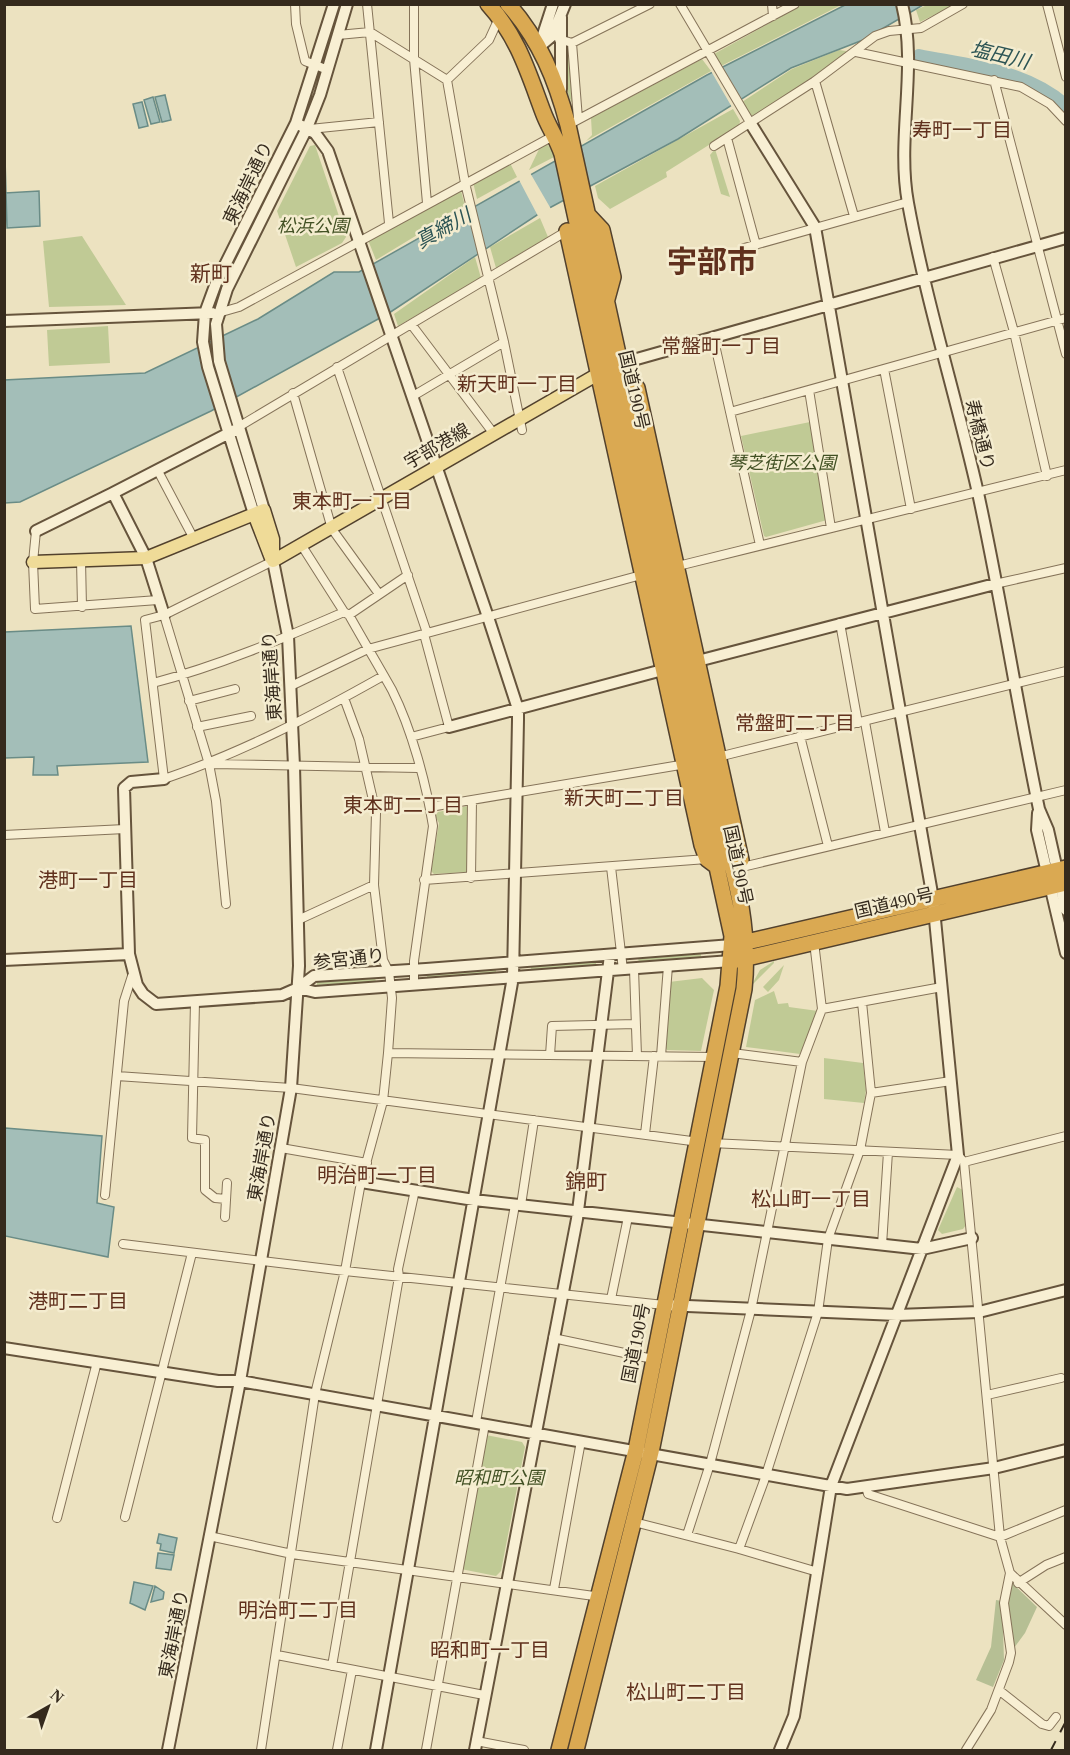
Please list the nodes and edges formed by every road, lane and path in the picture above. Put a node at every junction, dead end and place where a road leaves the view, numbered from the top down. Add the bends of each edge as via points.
1 (295, 4) edge
2 (334, 4) edge
3 (347, 4) edge
4 (367, 4) edge
5 (414, 4) edge
6 (488, 4) edge
7 (565, 4) edge
8 (650, 4) edge
9 (680, 4) edge
10 (772, 4) edge
11 (795, 4) edge
12 (963, 4) edge
13 (1047, 4) edge
14 (904, 10) edge
15 (555, 12) edge
16 (773, 16) junction
17 (505, 17) edge
18 (524, 21) junction
19 (908, 31) junction
20 (370, 32) junction
21 (338, 34) junction
22 (548, 39) junction
23 (572, 43) junction
24 (707, 52) junction
25 (856, 52) junction
26 (414, 59) junction
27 (906, 62) junction
28 (316, 67) junction
29 (328, 70) junction
30 (1065, 77) edge
31 (447, 80) junction
32 (994, 80) junction
33 (815, 81) junction
34 (561, 98) junction
35 (1065, 121) edge
36 (378, 122) junction
37 (296, 123) junction
38 (751, 124) junction
39 (567, 127) junction
40 (308, 128) junction
41 (727, 138) junction
42 (714, 146) dead end
43 (465, 183) junction
44 (908, 202) junction
45 (427, 203) junction
46 (854, 216) junction
47 (389, 223) junction
48 (577, 223) junction
49 (815, 227) junction
50 (1065, 238) edge
51 (359, 241) junction
52 (756, 245) junction
53 (1036, 245) junction
54 (744, 248) dead end
55 (993, 257) junction
56 (489, 277) junction
57 (923, 277) junction
58 (829, 304) junction
59 (205, 313) junction
60 (218, 313) junction
61 (1061, 319) edge
62 (4, 321) edge
63 (411, 324) junction
64 (1014, 332) junction
65 (392, 335) junction
66 (712, 336) junction
67 (504, 342) junction
68 (942, 352) junction
69 (1065, 354) edge
70 (337, 367) junction
71 (609, 368) junction
72 (884, 369) junction
73 (451, 374) junction
74 (842, 380) junction
75 (809, 390) junction
76 (293, 393) junction
77 (413, 396) junction
78 (730, 412) junction
79 (521, 424) junction
80 (240, 426) junction
81 (229, 434) junction
82 (494, 434) junction
83 (437, 467) junction
84 (1065, 470) edge
85 (158, 471) junction
86 (1047, 476) junction
87 (977, 491) junction
88 (113, 494) junction
89 (383, 500) junction
90 (911, 509) junction
91 (259, 512) junction
92 (867, 519) junction
93 (831, 528) junction
94 (332, 529) junction
95 (36, 531) joint
96 (194, 539) junction
97 (760, 545) junction
98 (302, 546) junction
99 (146, 558) junction
100 (81, 560) junction
101 (273, 561) junction
102 (33, 562) junction
103 (1065, 568) edge
104 (659, 570) junction
105 (408, 575) junction
106 (995, 584) junction
107 (379, 594) junction
108 (158, 600) junction
109 (82, 607) junction
110 (884, 612) junction
111 (346, 613) junction
112 (164, 615) junction
113 (488, 617) junction
114 (840, 623) junction
115 (426, 634) junction
116 (288, 636) junction
117 (368, 649) junction
118 (680, 665) junction
119 (1065, 671) edge
120 (181, 676) junction
121 (383, 676) junction
122 (153, 683) junction
123 (1015, 683) junction
124 (291, 686) junction
125 (235, 689) dead end
126 (344, 698) junction
127 (189, 701) junction
128 (518, 709) junction
129 (899, 713) junction
130 (251, 716) dead end
131 (861, 722) junction
132 (197, 726) junction
133 (292, 726) junction
134 (449, 727) junction
135 (800, 736) junction
136 (411, 737) junction
137 (701, 761) junction
138 (209, 764) junction
139 (294, 766) junction
140 (366, 767) junction
141 (418, 768) junction
142 (164, 779) junction
143 (1065, 790) edge
144 (517, 792) junction
145 (1036, 797) junction
146 (472, 800) junction
147 (430, 807) junction
148 (920, 824) junction
149 (125, 829) junction
150 (885, 832) junction
151 (4, 835) edge
152 (828, 846) junction
153 (725, 863) junction
154 (611, 867) junction
155 (516, 875) junction
156 (1057, 877) edge
157 (471, 878) junction
158 (424, 880) junction
159 (374, 885) junction
160 (226, 904) dead end
161 (934, 906) junction
162 (1065, 910) edge
163 (298, 920) junction
164 (814, 942) junction
165 (742, 949) junction
166 (1065, 953) edge
167 (129, 954) junction
168 (622, 954) junction
169 (610, 955) junction
170 (4, 960) edge
171 (514, 962) junction
172 (731, 962) junction
173 (668, 966) junction
174 (629, 969) junction
175 (413, 970) junction
176 (389, 972) junction
177 (609, 972) junction
178 (132, 976) junction
179 (513, 977) junction
180 (414, 985) junction
181 (390, 987) junction
182 (942, 987) junction
183 (298, 988) junction
184 (195, 1002) junction
185 (862, 1002) junction
186 (822, 1009) junction
187 (603, 1023) junction
188 (636, 1024) junction
189 (388, 1053) junction
190 (732, 1053) junction
191 (499, 1054) junction
192 (550, 1055) junction
193 (599, 1055) junction
194 (637, 1056) junction
195 (658, 1056) junction
196 (713, 1057) junction
197 (802, 1062) junction
198 (117, 1076) junction
199 (951, 1081) junction
200 (194, 1082) junction
201 (291, 1088) junction
202 (871, 1093) junction
203 (383, 1101) junction
204 (489, 1115) junction
205 (534, 1120) junction
206 (590, 1126) junction
207 (645, 1134) junction
208 (1065, 1136) edge
209 (697, 1142) junction
210 (713, 1143) junction
211 (785, 1146) junction
212 (281, 1148) junction
213 (860, 1150) junction
214 (888, 1152) junction
215 (961, 1158) junction
216 (367, 1163) junction
217 (361, 1182) junction
218 (226, 1183) dead end
219 (415, 1190) junction
220 (105, 1196) dead end
221 (226, 1198) junction
222 (474, 1200) junction
223 (518, 1205) junction
224 (578, 1211) junction
225 (225, 1217) dead end
226 (628, 1217) junction
227 (681, 1224) junction
228 (696, 1225) junction
229 (768, 1232) junction
230 (972, 1238) junction
231 (828, 1239) junction
232 (123, 1244) dead end
233 (882, 1245) junction
234 (922, 1249) junction
235 (192, 1253) junction
236 (261, 1262) junction
237 (345, 1271) junction
238 (399, 1277) junction
239 (459, 1284) junction
240 (500, 1288) junction
241 (1065, 1290) edge
242 (561, 1294) junction
243 (611, 1299) junction
244 (664, 1305) junction
245 (680, 1306) junction
246 (752, 1310) junction
247 (818, 1312) junction
248 (979, 1312) junction
249 (897, 1315) junction
250 (553, 1338) junction
251 (4, 1348) edge
252 (653, 1359) junction
253 (97, 1362) junction
254 (162, 1372) junction
255 (1061, 1378) dead end
256 (240, 1381) junction
257 (315, 1394) junction
258 (987, 1395) junction
259 (378, 1404) junction
260 (436, 1415) junction
261 (480, 1423) junction
262 (534, 1432) junction
263 (581, 1441) junction
264 (636, 1450) junction
265 (1065, 1450) edge
266 (651, 1452) junction
267 (710, 1464) junction
268 (994, 1468) junction
269 (767, 1473) junction
270 (831, 1486) junction
271 (866, 1487) junction
272 (1065, 1510) edge
273 (125, 1517) dead end
274 (57, 1518) dead end
275 (634, 1522) junction
276 (687, 1535) junction
277 (209, 1536) junction
278 (1000, 1537) junction
279 (739, 1549) junction
280 (292, 1554) junction
281 (1065, 1557) edge
282 (350, 1563) junction
283 (408, 1570) junction
284 (818, 1572) junction
285 (1010, 1573) junction
286 (457, 1576) junction
287 (505, 1582) junction
288 (1018, 1583) junction
289 (554, 1589) junction
290 (598, 1597) junction
291 (614, 1600) junction
292 (1065, 1625) edge
293 (277, 1655) junction
294 (332, 1666) junction
295 (352, 1670) junction
296 (389, 1677) junction
297 (437, 1686) junction
298 (1000, 1691) junction
299 (484, 1695) junction
300 (1056, 1717) dead end
301 (476, 1746) edge
302 (168, 1750) edge
303 (261, 1750) edge
304 (337, 1750) edge
305 (376, 1750) edge
306 (426, 1750) edge
307 (524, 1750) edge
308 (559, 1750) edge
309 (576, 1750) edge
310 (780, 1750) edge
311 (966, 1750) edge

1 - 28 street via 305,62
2 - 28 street, 東海岸通り
3 - 21 street, 東海岸通り
4 - 20 street
5 - 26 street
6 - 17 highway, 国道190号
7 - 15 street
8 - 23 street
9 - 24 street
10 - 16 street
11 - 16 street
12 - 19 street via 921,28
13 - 30 street
14 - 19 street, 寿橋通り
15 - 18 street via 538,24
15 - 22 street
15 - 22 street
16 - 24 street
17 - 18 highway, 国道190号
17 - 22 highway via 524,43
17 - 31 street via 489,40
17 - 39 highway, 国道190号 via 526,62 543,114
18 - 22 highway, 国道190号
19 - 25 street via 875,36
19 - 27 street, 寿橋通り
20 - 21 street
20 - 26 street
20 - 36 street
21 - 29 street, 東海岸通り
22 - 23 street
22 - 34 highway, 国道190号
22 - 34 street
22 - 39 highway via 538,66
23 - 39 street
24 - 38 street
24 - 39 street
25 - 27 street
25 - 33 street
26 - 31 street
26 - 45 street
27 - 32 street
27 - 44 street, 寿橋通り via 902,167
28 - 29 street
28 - 37 street, 東海岸通り
29 - 40 street, 東海岸通り
31 - 43 street
32 - 35 street via 1031,92 1050,104
32 - 53 street
33 - 38 street
33 - 46 street
34 - 39 highway, 国道190号
36 - 40 street
36 - 47 street
37 - 40 street
37 - 59 street, 東海岸通り
38 - 41 street
38 - 49 street
39 - 43 street
39 - 48 highway, 国道190号
40 - 51 street via 328,151
40 - 60 street, 東海岸通り
41 - 42 street
41 - 52 street
43 - 45 street
43 - 56 street
44 - 46 street
44 - 57 street, 寿橋通り
45 - 47 street
46 - 49 street
47 - 51 street
48 - 56 street
48 - 71 highway, 国道190号
48 - 71 highway, 国道190号 via 606,302
49 - 52 street
49 - 58 street
50 - 53 street
51 - 60 street via 239,307
51 - 65 street
52 - 54 street
53 - 55 street
53 - 61 street
55 - 57 street
55 - 64 street
56 - 63 street
56 - 67 street
57 - 58 street
57 - 68 street, 寿橋通り
58 - 66 street
58 - 74 street
59 - 60 street
59 - 62 street
59 - 81 street, 東海岸通り via 203,342
60 - 80 street, 東海岸通り via 219,361
61 - 64 street
61 - 69 street
63 - 65 street
63 - 73 street
64 - 68 street
64 - 86 street
65 - 70 street
65 - 77 street
66 - 71 street
66 - 78 street
67 - 73 street
67 - 79 street
68 - 72 street
68 - 87 street, 寿橋通り
70 - 76 street
70 - 89 street
71 - 79 main road, 宇部港線
71 - 104 highway, 国道190号
71 - 104 highway
72 - 74 street
72 - 90 street
73 - 77 street
73 - 82 street
74 - 75 street
74 - 92 street
75 - 78 street
75 - 93 street
76 - 80 street
76 - 94 street
77 - 83 street
78 - 97 street
79 - 82 main road, 宇部港線
80 - 81 street
80 - 91 street, 東海岸通り
81 - 85 street
81 - 91 street, 東海岸通り
82 - 83 main road, 宇部港線
83 - 89 main road, 宇部港線
83 - 113 street
84 - 86 street
85 - 88 street
85 - 96 street
86 - 87 street
87 - 90 street
87 - 106 street, 寿橋通り
88 - 95 street
88 - 99 street
89 - 94 main road, 宇部港線
89 - 105 street
90 - 92 street
91 - 96 main road
91 - 101 main road via 263,543
92 - 93 street
92 - 110 street
93 - 97 street
94 - 98 main road, 宇部港線
94 - 107 street
95 - 102 street
96 - 99 main road
97 - 104 street
98 - 101 main road, 宇部港線
98 - 111 street
99 - 100 main road
99 - 108 street
100 - 102 main road
100 - 109 street
101 - 112 street
101 - 116 street, 東海岸通り
102 - 109 street via 35,609
103 - 106 street
104 - 113 street
104 - 118 highway, 国道190号
104 - 118 highway
105 - 107 street
105 - 115 street
106 - 110 street
106 - 123 street, 寿橋通り
107 - 111 street
108 - 109 street
108 - 112 street
110 - 114 street
110 - 129 street
111 - 116 street
111 - 117 street
112 - 120 street
112 - 122 street via 145,620
113 - 115 street
113 - 128 street
114 - 118 street
114 - 131 street
115 - 117 street
115 - 134 street
116 - 120 street
116 - 124 street, 東海岸通り
117 - 121 street
117 - 124 street
118 - 128 street
118 - 137 highway, 国道190号
118 - 137 highway
119 - 123 street
120 - 122 street
120 - 127 street
121 - 126 street
121 - 136 street
122 - 142 street
123 - 129 street
123 - 145 street, 寿橋通り
124 - 133 street, 東海岸通り
125 - 127 street
126 - 133 street
126 - 140 street
127 - 132 street
128 - 134 street
128 - 144 street
129 - 131 street
129 - 148 street
130 - 132 street
131 - 135 street
131 - 150 street
132 - 138 street
133 - 138 street
133 - 139 street, 東海岸通り
134 - 136 street
135 - 137 street
135 - 152 street
136 - 141 street
137 - 144 street
137 - 153 highway, 国道190号
137 - 153 highway
138 - 139 street
138 - 142 street
138 - 160 street
139 - 140 street
139 - 163 street, 東海岸通り
140 - 141 street
140 - 159 street via 376,813
141 - 147 street
142 - 149 street via 126,784
143 - 145 street
144 - 146 street
144 - 155 street
145 - 148 street
145 - 156 street, 寿橋通り via 1037,830
146 - 147 street
146 - 157 street
147 - 158 street via 433,826
148 - 150 street
148 - 161 street
149 - 151 street
149 - 167 street
150 - 152 street
152 - 153 street
153 - 154 street
153 - 165 highway, 国道190号 via 730,919
154 - 155 street
154 - 168 street
155 - 157 street
155 - 171 street
156 - 161 highway, 国道490号
156 - 162 street
156 - 166 street
157 - 158 street
158 - 175 street
159 - 163 street
159 - 176 street via 383,960
161 - 164 highway, 国道490号
161 - 165 highway, 国道490号
161 - 182 street
163 - 183 street, 東海岸通り
164 - 165 highway, 国道490号
164 - 186 street
165 - 168 street, 参宮通り
165 - 172 highway, 国道490号
165 - 190 highway, 国道190号
167 - 170 street
167 - 178 street
168 - 169 street, 参宮通り
168 - 174 street
169 - 171 street, 参宮通り
169 - 177 street
171 - 175 street, 参宮通り
171 - 179 street
172 - 173 street, 参宮通り
172 - 196 highway, 国道190号
173 - 174 street, 参宮通り
173 - 195 street
174 - 177 street, 参宮通り
174 - 188 street
175 - 176 street, 参宮通り
175 - 180 street
176 - 181 street
176 - 183 street, 参宮通り via 314,976
177 - 179 street, 参宮通り
177 - 187 street
178 - 184 street via 143,994 156,1004
178 - 198 street via 124,1000
179 - 180 street, 参宮通り
179 - 191 street
180 - 181 street, 参宮通り
181 - 183 street, 参宮通り via 315,992
181 - 189 street
182 - 185 street
182 - 199 street
183 - 184 street via 282,995
183 - 201 street, 東海岸通り
184 - 200 street
185 - 186 street
185 - 202 street
186 - 197 street
187 - 188 street
187 - 192 street via 552,1026
187 - 193 street
188 - 194 street
189 - 191 street
189 - 203 street
190 - 197 street
190 - 210 highway, 国道190号
191 - 192 street
191 - 204 street
192 - 193 street
193 - 194 street
193 - 206 street
194 - 195 street
195 - 196 street
195 - 207 street
196 - 209 highway, 国道190号
197 - 211 street
198 - 200 street
198 - 220 street
199 - 202 street
199 - 215 street
200 - 201 street
200 - 221 street via 192,1138 205,1140 205,1190 215,1198
201 - 203 street
201 - 212 street, 東海岸通り
202 - 213 street
203 - 204 street
203 - 216 street
204 - 205 street
204 - 222 street
205 - 206 street
205 - 223 street
206 - 207 street
206 - 224 street
207 - 209 street
208 - 215 street
209 - 210 street
209 - 227 highway, 国道190号
210 - 211 street
210 - 228 highway, 国道190号
211 - 213 street
211 - 229 street
212 - 216 street
212 - 236 street, 東海岸通り
213 - 214 street
213 - 231 street
214 - 215 street
214 - 233 street
215 - 230 street
215 - 234 street
216 - 217 street
217 - 219 street
217 - 237 street
218 - 221 street
219 - 222 street
219 - 238 street
221 - 225 street
222 - 223 street
222 - 239 street
223 - 224 street
223 - 240 street
224 - 226 street
224 - 242 street
226 - 227 street
226 - 243 street
227 - 228 street
227 - 244 highway, 国道190号
228 - 229 street
228 - 245 highway, 国道190号
229 - 231 street
229 - 246 street
230 - 234 street
230 - 248 street
231 - 233 street
231 - 247 street
232 - 235 street
233 - 234 street
234 - 249 street
235 - 236 street
235 - 254 street
236 - 237 street
236 - 256 street, 東海岸通り
237 - 238 street
237 - 257 street
238 - 239 street
238 - 259 street
239 - 240 street
239 - 260 street
240 - 242 street
240 - 261 street
241 - 248 street
242 - 243 street
242 - 250 street
243 - 244 street
244 - 245 street
244 - 252 highway, 国道190号
245 - 246 street
245 - 266 highway, 国道190号
246 - 247 street
246 - 267 street
247 - 249 street
247 - 269 street
248 - 249 street
248 - 258 street
249 - 270 street
250 - 252 street
250 - 262 street
251 - 253 street
252 - 264 highway, 国道190号
253 - 254 street
253 - 274 street
254 - 256 street
254 - 273 street
255 - 258 street
256 - 257 street
256 - 277 street, 東海岸通り
257 - 259 street
257 - 280 street
258 - 268 street
259 - 260 street
259 - 282 street
260 - 261 street
260 - 283 street
261 - 262 street
261 - 286 street
262 - 263 street
262 - 287 street
263 - 264 street
263 - 289 street
264 - 266 street
264 - 290 highway, 国道190号
265 - 268 street
266 - 267 street
266 - 275 highway, 国道190号
267 - 269 street
267 - 276 street
268 - 271 street
268 - 278 street
269 - 270 street
269 - 279 street
270 - 271 street
270 - 284 street
271 - 278 street via 868,1494
272 - 278 street
275 - 276 street
275 - 291 highway, 国道190号
276 - 279 street
277 - 280 street
277 - 302 street, 東海岸通り
278 - 285 street
279 - 284 street
280 - 282 street
280 - 293 street
281 - 288 street
282 - 283 street
282 - 294 street
283 - 286 street
283 - 296 street
284 - 310 street via 794,1716
285 - 288 street
285 - 298 street via 1004,1604 1011,1653
286 - 287 street
286 - 297 street
287 - 289 street
287 - 299 street
288 - 292 street
289 - 290 street
290 - 291 street
290 - 308 highway, 国道190号
291 - 309 highway, 国道190号
293 - 294 street
293 - 303 street
294 - 295 street
295 - 296 street
295 - 304 street
296 - 297 street
296 - 305 street
297 - 299 street
297 - 306 street
298 - 300 street via 1042,1724 1049,1726
298 - 311 street
299 - 301 street
301 - 307 street

